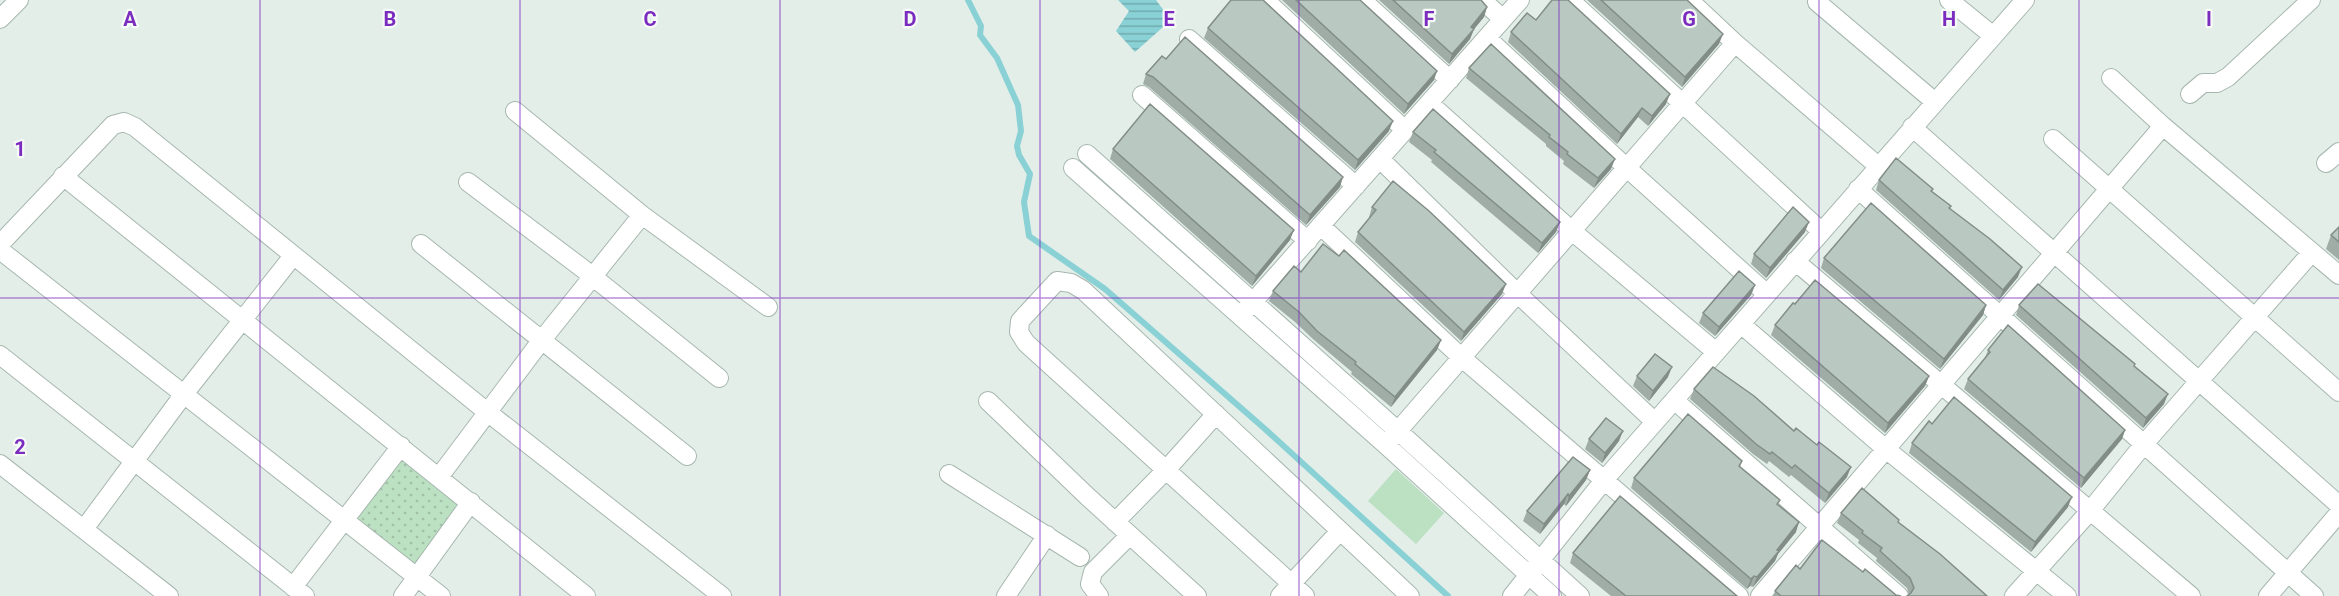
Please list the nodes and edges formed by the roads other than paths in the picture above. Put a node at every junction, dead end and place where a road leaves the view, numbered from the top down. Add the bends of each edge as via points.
1 (19, 0) edge
2 (1265, 0) edge
3 (1362, 0) edge
4 (1482, 0) edge
5 (1520, 0) edge
6 (1570, 0) edge
7 (1689, 0) edge
8 (1949, 0) edge
9 (2025, 0) edge
10 (2311, 0) edge
11 (1817, 2) dead end
12 (0, 19) edge
13 (1503, 20) junction
14 (1992, 35) junction
15 (1487, 38) junction
16 (1189, 39) edge
17 (1735, 43) junction
18 (2110, 78) dead end
19 (1450, 80) junction
20 (2190, 94) dead end
21 (1142, 95) dead end
22 (1935, 102) junction
23 (1429, 104) junction
24 (1682, 105) junction
25 (514, 111) dead end
26 (2163, 126) junction
27 (1912, 127) junction
28 (1405, 130) junction
29 (2053, 139) dead end
30 (1087, 154) dead end
31 (1380, 159) junction
32 (1878, 166) junction
33 (1073, 168) dead end
34 (1627, 168) junction
35 (63, 176) junction
36 (468, 182) dead end
37 (1356, 186) junction
38 (1858, 189) junction
39 (2109, 189) junction
40 (642, 215) junction
41 (1321, 226) junction
42 (1572, 231) junction
43 (1821, 231) junction
44 (1308, 241) junction
45 (0, 244) edge
46 (421, 244) dead end
47 (0, 250) edge
48 (2055, 252) junction
49 (2312, 252) junction
50 (293, 256) junction
51 (1795, 261) junction
52 (2339, 275) edge
53 (592, 277) junction
54 (1518, 294) junction
55 (1767, 294) junction
56 (1253, 302) junction
57 (768, 307) dead end
58 (2000, 316) junction
59 (1240, 317) junction
60 (2255, 318) junction
61 (242, 320) junction
62 (1742, 325) junction
63 (541, 341) junction
64 (1716, 352) junction
65 (0, 355) edge
66 (1462, 358) junction
67 (719, 378) dead end
68 (2200, 380) junction
69 (1941, 385) junction
70 (2339, 392) edge
71 (184, 394) junction
72 (1674, 400) junction
73 (988, 401) dead end
74 (486, 411) junction
75 (1216, 414) junction
76 (1655, 422) junction
77 (1392, 438) junction
78 (2144, 444) junction
79 (401, 446) junction
80 (1887, 450) junction
81 (687, 456) dead end
82 (134, 461) junction
83 (0, 464) edge
84 (1166, 470) junction
85 (949, 474) dead end
86 (439, 477) junction
87 (1605, 479) junction
88 (471, 502) junction
89 (2339, 505) edge
90 (2090, 511) junction
91 (2339, 513) edge
92 (344, 520) junction
93 (1115, 522) junction
94 (1819, 527) junction
95 (84, 529) junction
96 (1340, 531) junction
97 (1130, 534) junction
98 (1047, 535) junction
99 (1080, 557) dead end
100 (1535, 569) junction
101 (2037, 570) junction
102 (2288, 573) junction
103 (416, 577) junction
104 (1286, 590) edge
105 (299, 591) edge
106 (169, 596) edge
107 (403, 596) edge
108 (441, 596) edge
109 (586, 596) edge
110 (722, 596) edge
111 (1006, 596) edge
112 (1100, 596) edge
113 (1197, 596) edge
114 (1305, 596) edge
115 (1410, 596) edge
116 (1512, 596) edge
117 (1552, 596) edge
118 (1580, 596) edge
119 (1739, 596) edge
120 (1760, 596) edge
121 (1899, 596) edge
122 (2014, 596) edge
123 (2067, 596) edge
124 (2191, 596) edge
125 (2268, 596) edge
126 (2314, 596) edge

1 - 12 street
2 - 28 street
3 - 19 street
4 - 13 street
5 - 13 street
6 - 24 street
7 - 17 street
8 - 14 street
9 - 14 street
10 - 20 street via 2228,77 2217,83 2203,83
11 - 22 street
13 - 15 street
14 - 22 street
15 - 19 street
15 - 34 street
16 - 37 street
17 - 24 street
17 - 32 street
18 - 26 street
19 - 23 street
21 - 44 street
22 - 27 street
23 - 28 street
23 - 42 street
24 - 34 street
24 - 43 street
25 - 40 street
26 - 39 street
26 - 49 street
27 - 32 street
27 - 48 street
28 - 31 street
29 - 39 street
30 - 56 street
31 - 37 street
31 - 54 street
32 - 38 street
33 - 59 street
34 - 42 street
34 - 55 street
35 - 45 street
35 - 50 street via 113,125 124,122
35 - 61 street
36 - 53 street
37 - 41 street
38 - 43 street
38 - 58 street
39 - 48 street
39 - 60 street
40 - 53 street
40 - 57 street
41 - 44 street
41 - 66 street
42 - 54 street
42 - 64 street
43 - 51 street
44 - 56 street
46 - 63 street
47 - 71 street
48 - 58 street
48 - 68 street
49 - 52 street
49 - 60 street
50 - 61 street
50 - 74 street
51 - 55 street
51 - 69 street
53 - 63 street
53 - 67 street
54 - 66 street
54 - 76 street
55 - 62 street
56 - 59 street
56 - 77 street
58 - 69 street
58 - 78 street
59 - 77 street
60 - 68 street
60 - 70 street
61 - 71 street
61 - 79 street
62 - 64 street
62 - 80 street
63 - 74 street
63 - 81 street
64 - 72 street
65 - 82 street
66 - 77 street
66 - 87 street
68 - 78 street
68 - 89 street
69 - 80 street
69 - 90 street
71 - 82 street
71 - 92 street
72 - 76 street
72 - 94 street
73 - 93 street
74 - 86 street
74 - 110 street
75 - 84 street
75 - 84 street via 1071,283 1057,281 1020,321 1018,332 1026,343
75 - 96 street
76 - 87 street
77 - 100 street
78 - 90 street
78 - 102 street
79 - 86 street
79 - 92 street
80 - 94 street
80 - 101 street
82 - 95 street
82 - 105 street
83 - 95 street
84 - 93 street
84 - 104 street
85 - 98 street
86 - 88 street
87 - 100 street
87 - 119 street
88 - 103 street
88 - 109 street
90 - 101 street
90 - 124 street
91 - 102 street
92 - 103 street
92 - 105 street
93 - 97 street
94 - 120 street
94 - 121 street
95 - 106 street
96 - 104 street
96 - 115 street
97 - 112 street via 1093,572 1090,584
97 - 113 street
98 - 99 street
98 - 111 street
100 - 116 street
100 - 117 street
100 - 118 street
101 - 122 street
101 - 123 street
102 - 125 street
102 - 126 street
103 - 107 street
103 - 108 street
104 - 114 street

